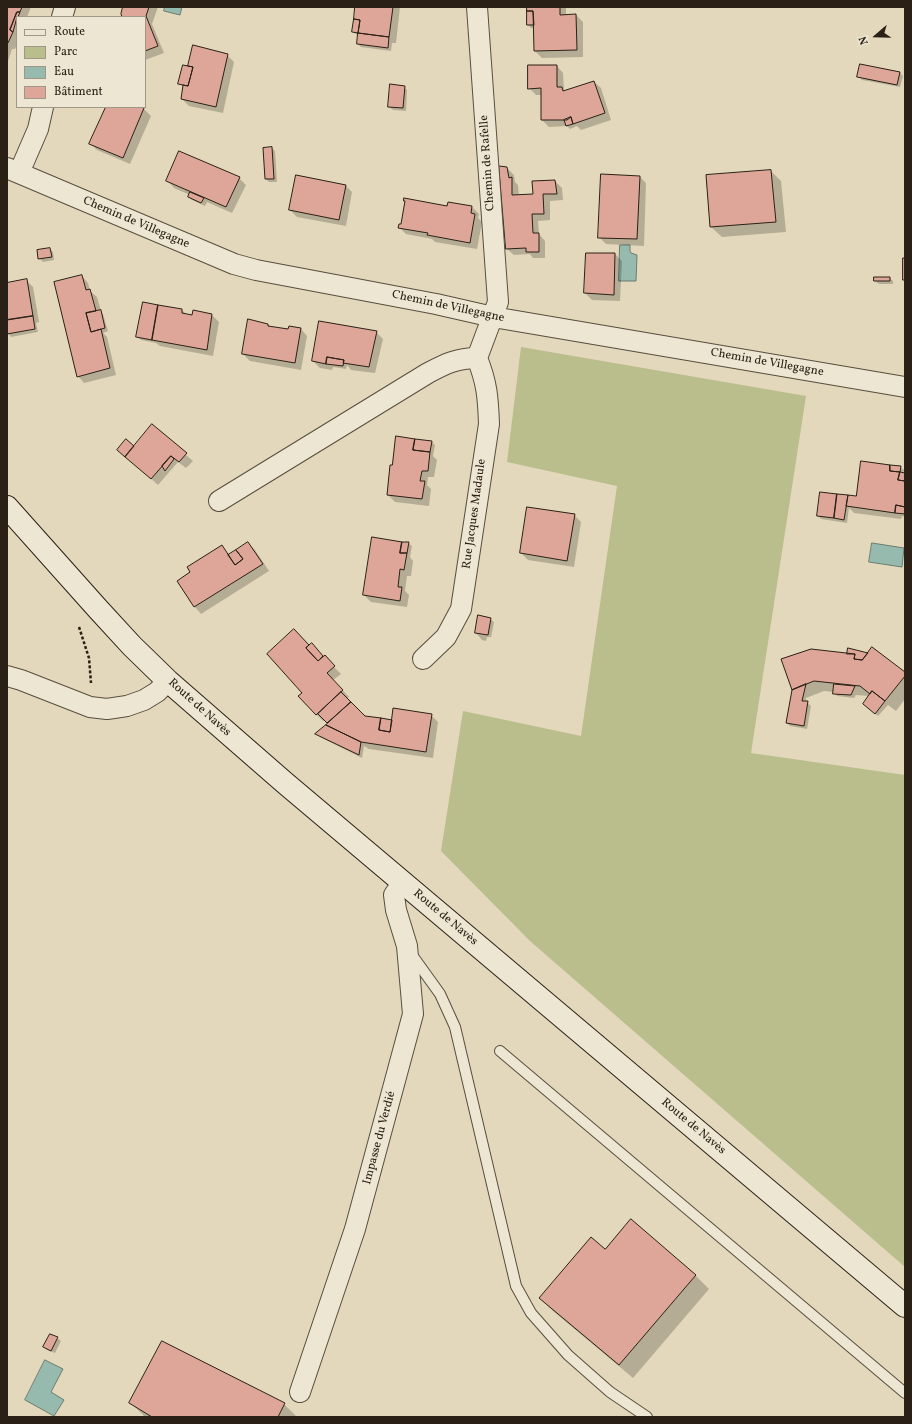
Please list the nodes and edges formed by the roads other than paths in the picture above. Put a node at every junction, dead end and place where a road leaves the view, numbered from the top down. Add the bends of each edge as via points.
1 (477, 7) edge
2 (43, 108) edge
3 (13, 171) edge
4 (493, 317) junction
5 (476, 358) junction
6 (905, 387) edge
7 (219, 501) dead end
8 (7, 507) edge
9 (423, 659) dead end
10 (7, 676) edge
11 (168, 681) junction
12 (403, 882) junction
13 (407, 946) junction
14 (500, 1051) dead end
15 (905, 1306) edge
16 (300, 1392) dead end
17 (905, 1393) edge
18 (647, 1417) edge

1 - 4 street, Chemin de Rafelle via 498,302
2 - 3 street via 38,129
3 - 4 street, Chemin de Villegagne via 234,264
4 - 5 street
4 - 6 street, Chemin de Villegagne
5 - 7 street via 462,358 428,373
5 - 9 street, Rue Jacques Madaule via 486,384 488,424 461,609 446,637
8 - 11 main road, Route de Navès via 98,609
10 - 11 street via 90,707 107,709 144,700 158,692
11 - 12 main road, Route de Navès
12 - 13 street, Impasse du Verdié via 394,895
12 - 15 main road, Route de Navès
13 - 16 street, Impasse du Verdié via 413,1014 355,1229
13 - 18 lane via 440,994 455,1027 516,1286 531,1313 568,1355 610,1392
14 - 17 lane

